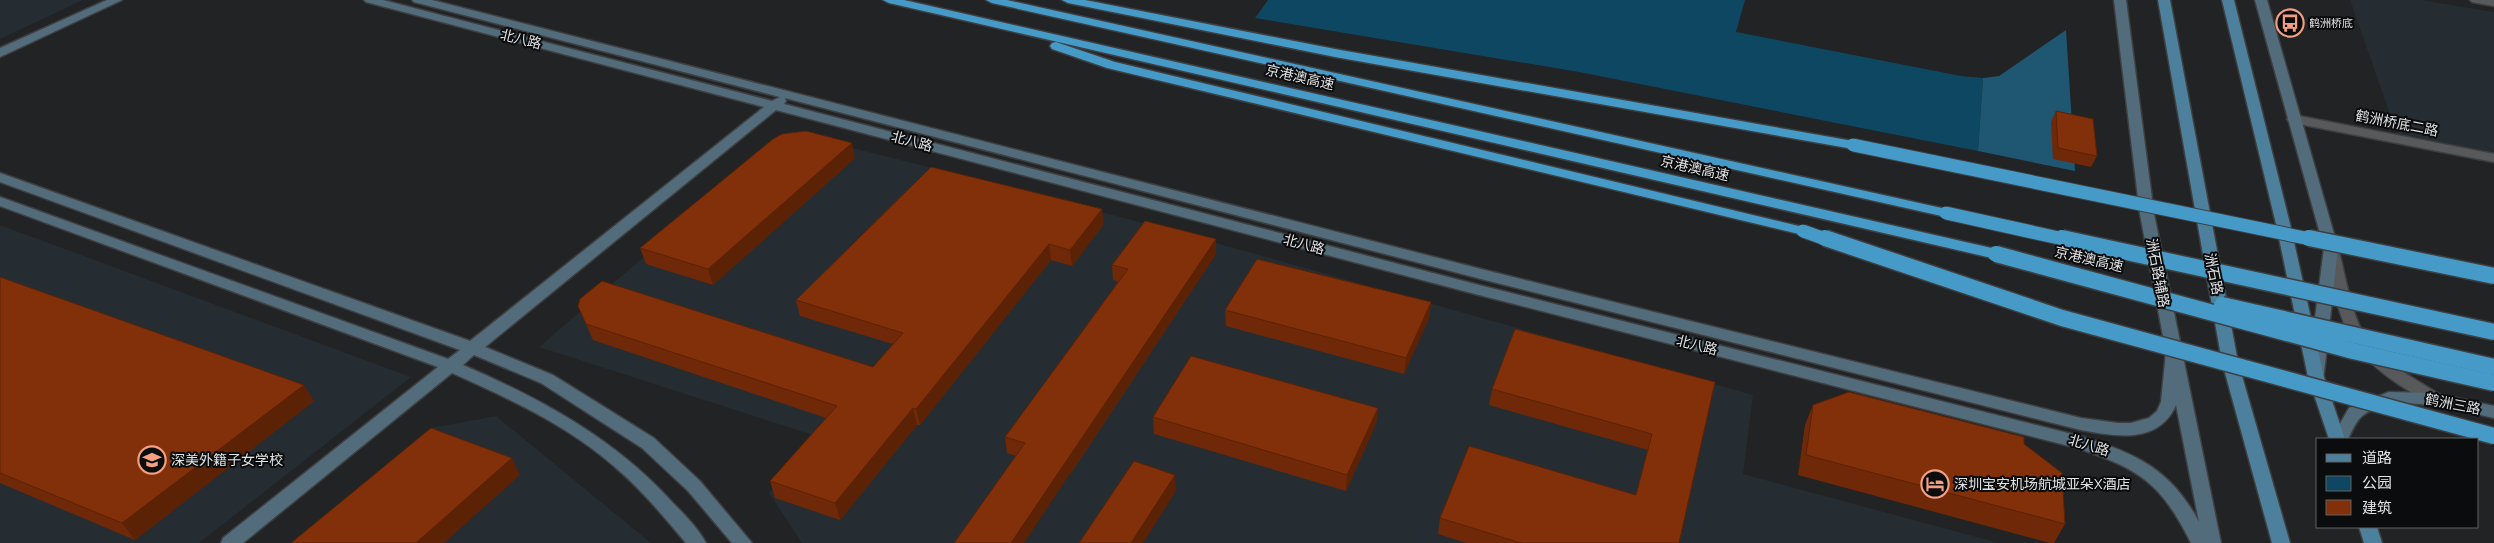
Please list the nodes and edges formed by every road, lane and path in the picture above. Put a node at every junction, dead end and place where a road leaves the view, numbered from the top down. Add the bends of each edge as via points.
1 (116, 0) edge
2 (370, 0) edge
3 (418, 0) edge
4 (889, 0) edge
5 (992, 0) edge
6 (1068, 0) edge
7 (2120, 0) edge
8 (2164, 0) edge
9 (2228, 0) edge
10 (2476, 0) edge
11 (2494, 3) edge
12 (2260, 4) edge
13 (981, 21) junction
14 (0, 53) edge
15 (789, 94) junction
16 (775, 105) junction
17 (2294, 120) junction
18 (2494, 158) edge
19 (0, 177) edge
20 (0, 201) edge
21 (2331, 248) junction
22 (1996, 254) junction
23 (2494, 276) edge
24 (2494, 332) edge
25 (472, 348) junction
26 (2174, 352) junction
27 (451, 366) junction
28 (2494, 367) edge
29 (2316, 377) junction
30 (2494, 383) edge
31 (2434, 399) junction
32 (2494, 412) edge
33 (2494, 436) edge
34 (2338, 438) edge
35 (2339, 438) edge
36 (2368, 528) edge
37 (230, 543) edge
38 (697, 543) edge
39 (742, 543) edge
40 (2200, 543) edge
41 (2212, 543) edge
42 (2281, 543) edge
43 (2373, 543) edge

1 - 14 street
2 - 16 street, 北八路
3 - 15 street, 北八路
4 - 13 highway, 京港澳高速
5 - 24 highway, 京港澳高速, bridge
6 - 23 highway, bridge via 1335,53 1853,145
7 - 26 street, 洲石路辅路 via 2147,214
8 - 42 main road, 洲石路 via 2230,362
9 - 29 main road via 2283,224
10 - 11 street
12 - 17 street
13 - 22 highway, 京港澳高速
13 - 33 highway, bridge via 1111,65 1803,231 2062,318
15 - 16 street
15 - 26 street, 北八路 via 1495,278 2109,429 2153,424 2163,415 2169,404
16 - 25 street
16 - 40 street, 北八路 via 1488,292 2080,442 2124,456 2153,473 2174,496
17 - 18 street, 鹤洲桥底二路
17 - 21 street
19 - 25 street
20 - 27 street
21 - 29 street
21 - 31 street via 2354,330 2362,345 2385,366
22 - 28 highway, 京港澳高速, bridge
22 - 30 highway, bridge via 2353,351
25 - 27 street
25 - 39 street via 547,379 648,444 694,486
26 - 41 street, 洲石路辅路
27 - 37 street
27 - 38 street via 522,397 570,426 620,462 664,504
29 - 34 main road
31 - 32 street, 鹤洲三路
31 - 35 street, 鹤洲三路 via 2389,398 2355,412
36 - 43 main road

